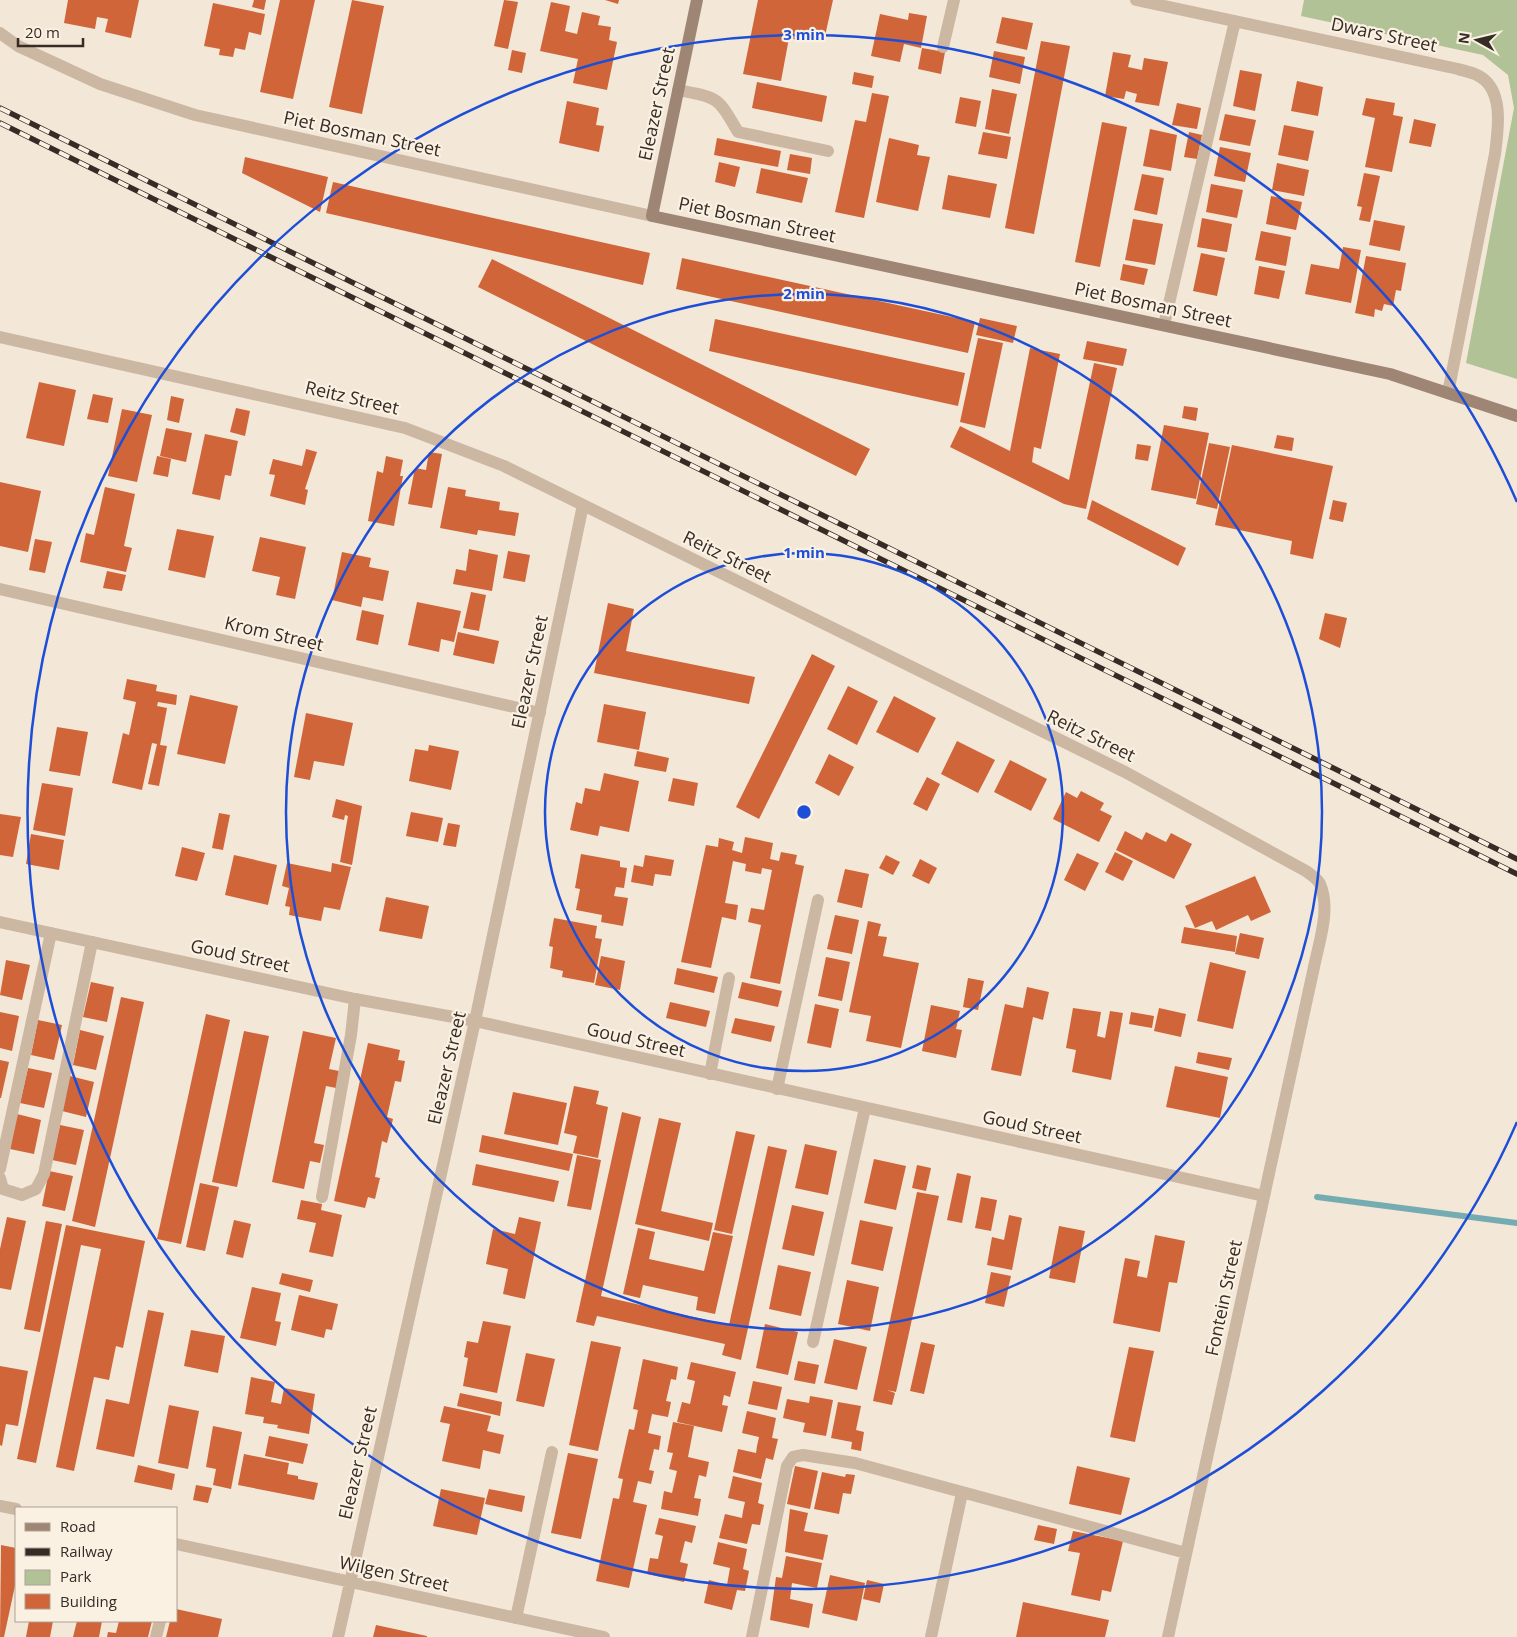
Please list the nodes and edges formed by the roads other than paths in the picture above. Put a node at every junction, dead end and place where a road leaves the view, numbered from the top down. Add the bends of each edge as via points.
1 (697, 0) edge
2 (954, 0) edge
3 (1136, 0) edge
4 (1235, 21) junction
5 (0, 33) edge
6 (944, 47) dead end
7 (678, 90) junction
8 (828, 150) dead end
9 (652, 216) junction
10 (1164, 325) junction
11 (0, 337) edge
12 (1448, 393) junction
13 (1517, 416) edge
14 (583, 505) junction
15 (0, 588) edge
16 (540, 713) junction
17 (818, 900) dead end
18 (0, 922) edge
19 (51, 933) junction
20 (92, 942) junction
21 (1314, 966) joint
22 (728, 978) dead end
23 (355, 999) junction
24 (475, 1021) junction
25 (710, 1074) junction
26 (777, 1089) junction
27 (865, 1108) junction
28 (0, 1169) edge
29 (0, 1178) edge
30 (1264, 1196) junction
31 (322, 1198) dead end
32 (813, 1342) dead end
33 (552, 1452) dead end
34 (962, 1493) junction
35 (0, 1506) edge
36 (15, 1509) edge
37 (178, 1544) edge
38 (1186, 1553) junction
39 (350, 1583) junction
40 (516, 1618) junction
41 (160, 1622) edge
42 (156, 1637) edge
43 (338, 1637) edge
44 (604, 1637) edge
45 (752, 1637) edge
46 (931, 1637) edge
47 (1168, 1637) edge

1 - 7 street, Eleazer Street
2 - 6 street
3 - 4 street, Dwars Street
4 - 10 street
4 - 12 street, Dwars Street via 1458,69 1478,75 1489,85 1500,119
5 - 9 street, Piet Bosman Street via 18,46 100,84 195,114
7 - 8 street via 708,96 722,104 738,132
7 - 9 street, Eleazer Street
9 - 10 street, Piet Bosman Street
10 - 12 street, Piet Bosman Street via 1390,374
11 - 14 street, Reitz Street via 405,428 504,466
12 - 13 street, Piet Bosman Street
14 - 16 street, Eleazer Street
14 - 21 street, Reitz Street via 1125,772 1306,871 1320,883 1324,899
15 - 16 street, Krom Street
16 - 24 street, Eleazer Street
17 - 26 street
18 - 19 street, Goud Street
19 - 20 street, Goud Street
19 - 28 street
20 - 23 street, Goud Street
20 - 29 street via 44,1174 36,1189 22,1195 3,1189
21 - 30 street, Fontein Street
22 - 25 street
23 - 24 street, Goud Street
23 - 31 street
24 - 25 street, Goud Street
24 - 39 street, Eleazer Street
25 - 26 street, Goud Street
26 - 27 street, Goud Street
27 - 30 street, Goud Street
27 - 32 street
30 - 38 street, Fontein Street
33 - 40 street
34 - 38 street
34 - 45 street via 855,1463 803,1455 793,1457 787,1466
34 - 46 street
35 - 36 street
37 - 39 street, Wilgen Street
38 - 47 street, Fontein Street
39 - 40 street, Wilgen Street
39 - 43 street, Eleazer Street
40 - 44 street, Wilgen Street
41 - 42 street

